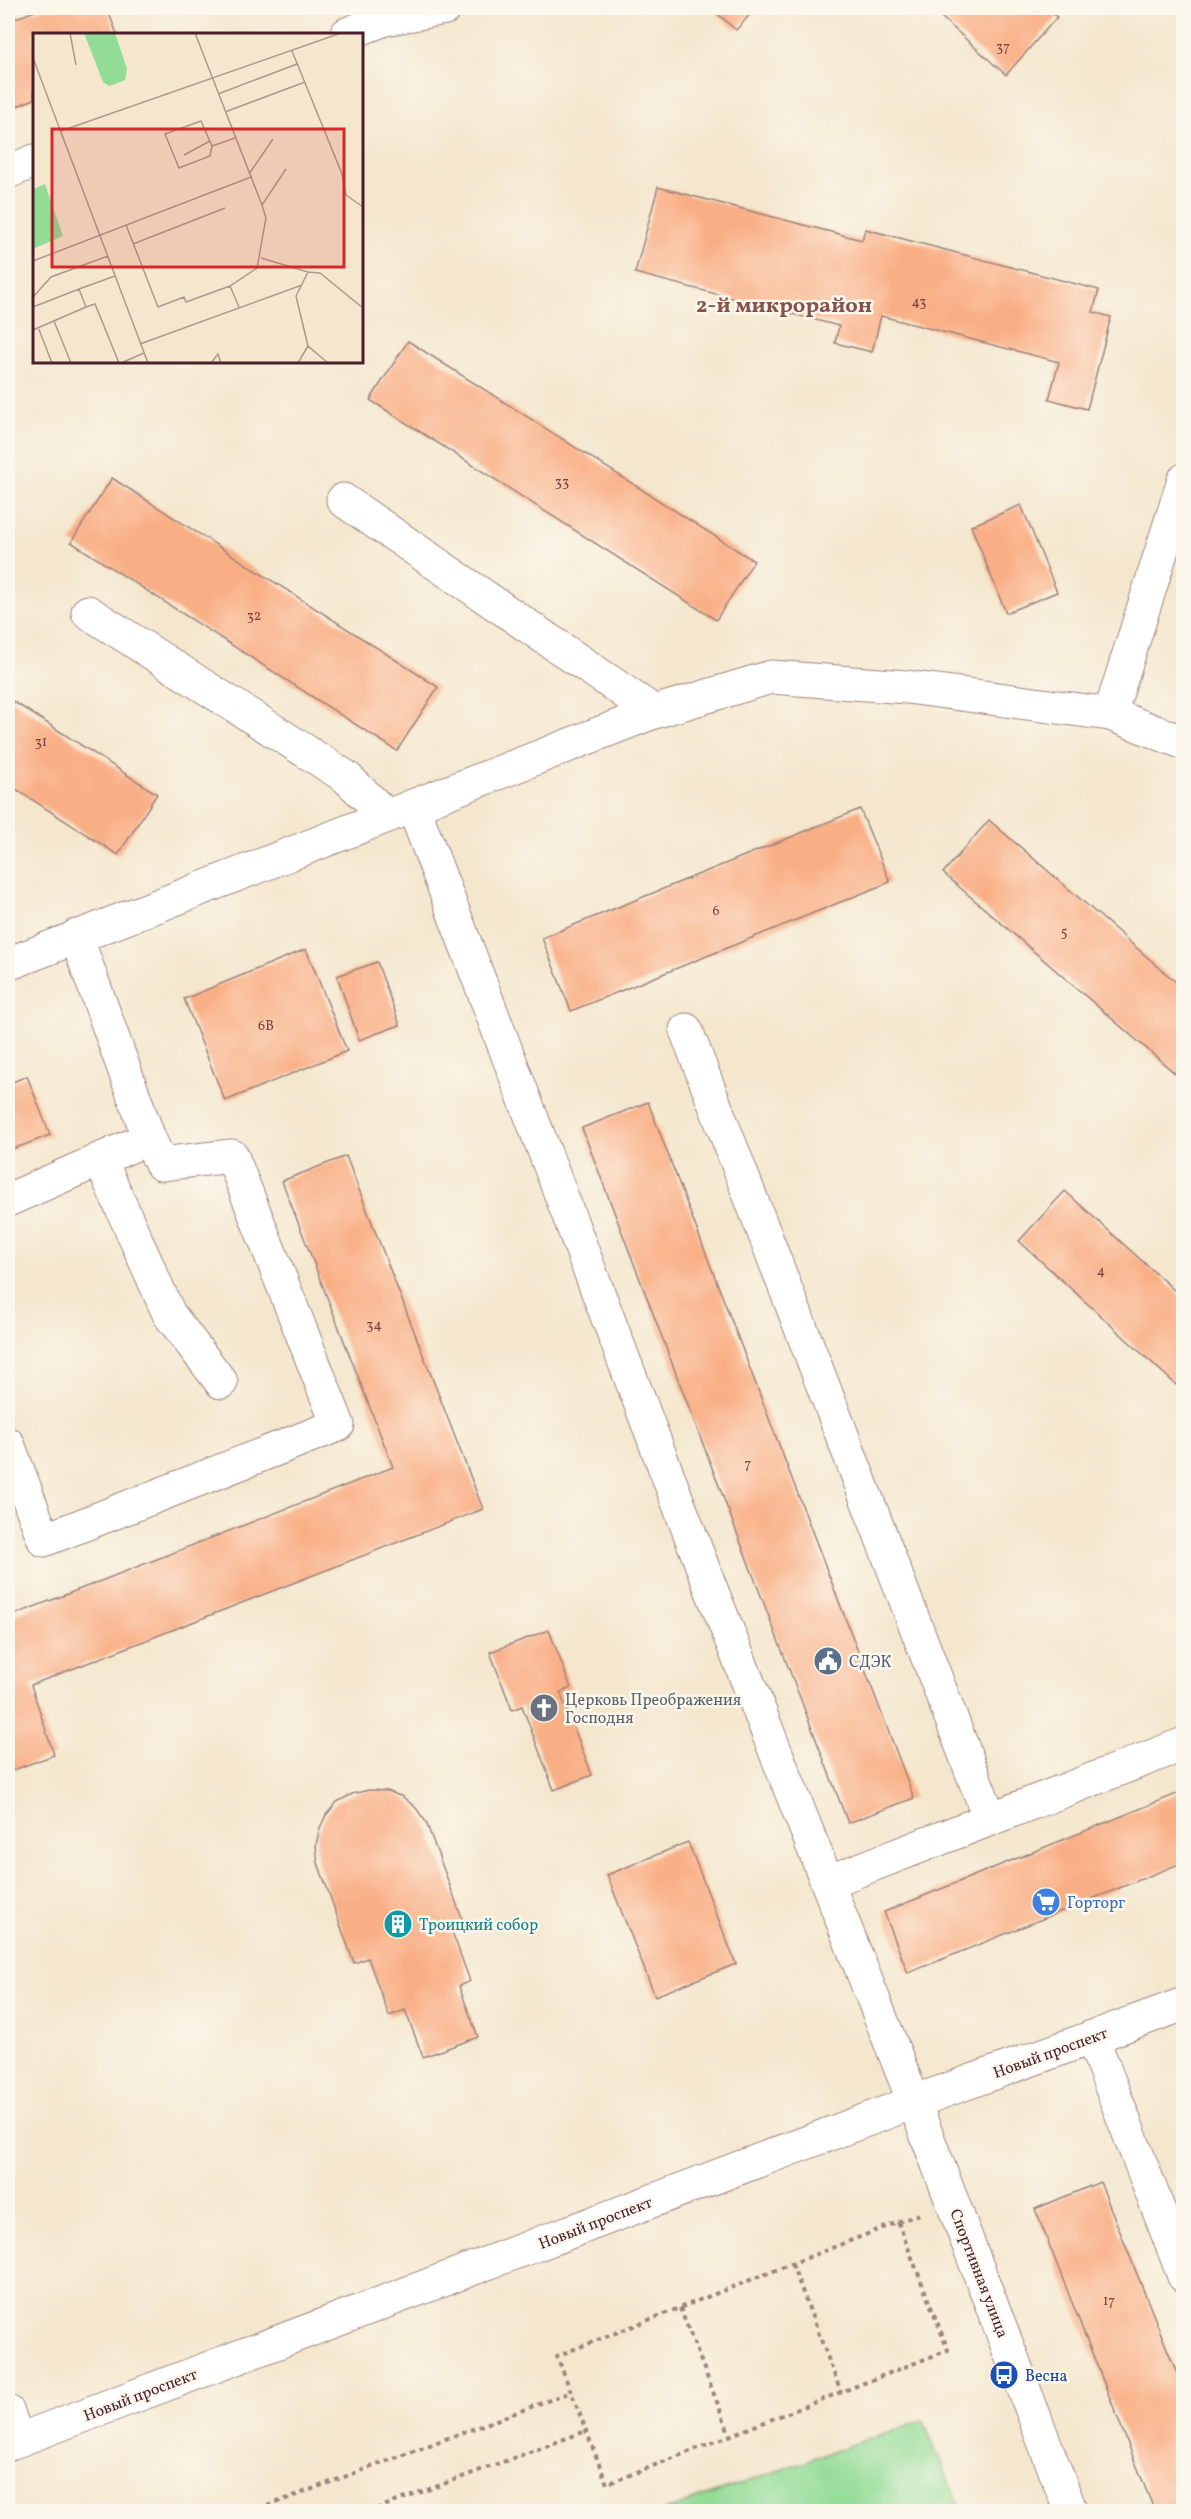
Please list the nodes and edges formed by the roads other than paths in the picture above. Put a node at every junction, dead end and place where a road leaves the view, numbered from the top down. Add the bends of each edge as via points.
1 (445, 8) edge
2 (349, 33) edge
3 (33, 161) edge
4 (8, 172) edge
5 (1184, 480) edge
6 (344, 500) dead end
7 (88, 612) dead end
8 (654, 712) junction
9 (1110, 714) junction
10 (1184, 743) edge
11 (400, 811) junction
12 (76, 936) junction
13 (8, 964) edge
14 (686, 1030) dead end
15 (149, 1138) junction
16 (100, 1159) junction
17 (8, 1200) edge
18 (221, 1382) dead end
19 (8, 1444) edge
20 (1184, 1744) edge
21 (990, 1819) junction
22 (828, 1882) junction
23 (1184, 2004) edge
24 (1092, 2037) junction
25 (914, 2102) junction
26 (1184, 2276) edge
27 (11, 2432) edge
28 (1071, 2511) edge

1 - 2 street via 385,19
3 - 4 street
5 - 9 street
6 - 8 street
7 - 11 street
8 - 9 street via 771,677 907,687
8 - 11 street
9 - 10 street
11 - 12 street
11 - 22 street, Спортивная улица
12 - 13 street
12 - 15 street
14 - 21 street
15 - 16 street
15 - 19 street via 161,1164 232,1156 338,1425 44,1540
16 - 17 street
16 - 18 street via 169,1314
20 - 21 street
21 - 22 street
22 - 25 street, Спортивная улица
23 - 24 street, Новый проспект
24 - 25 street, Новый проспект
24 - 26 street
25 - 27 street, Новый проспект
25 - 28 street, Спортивная улица

